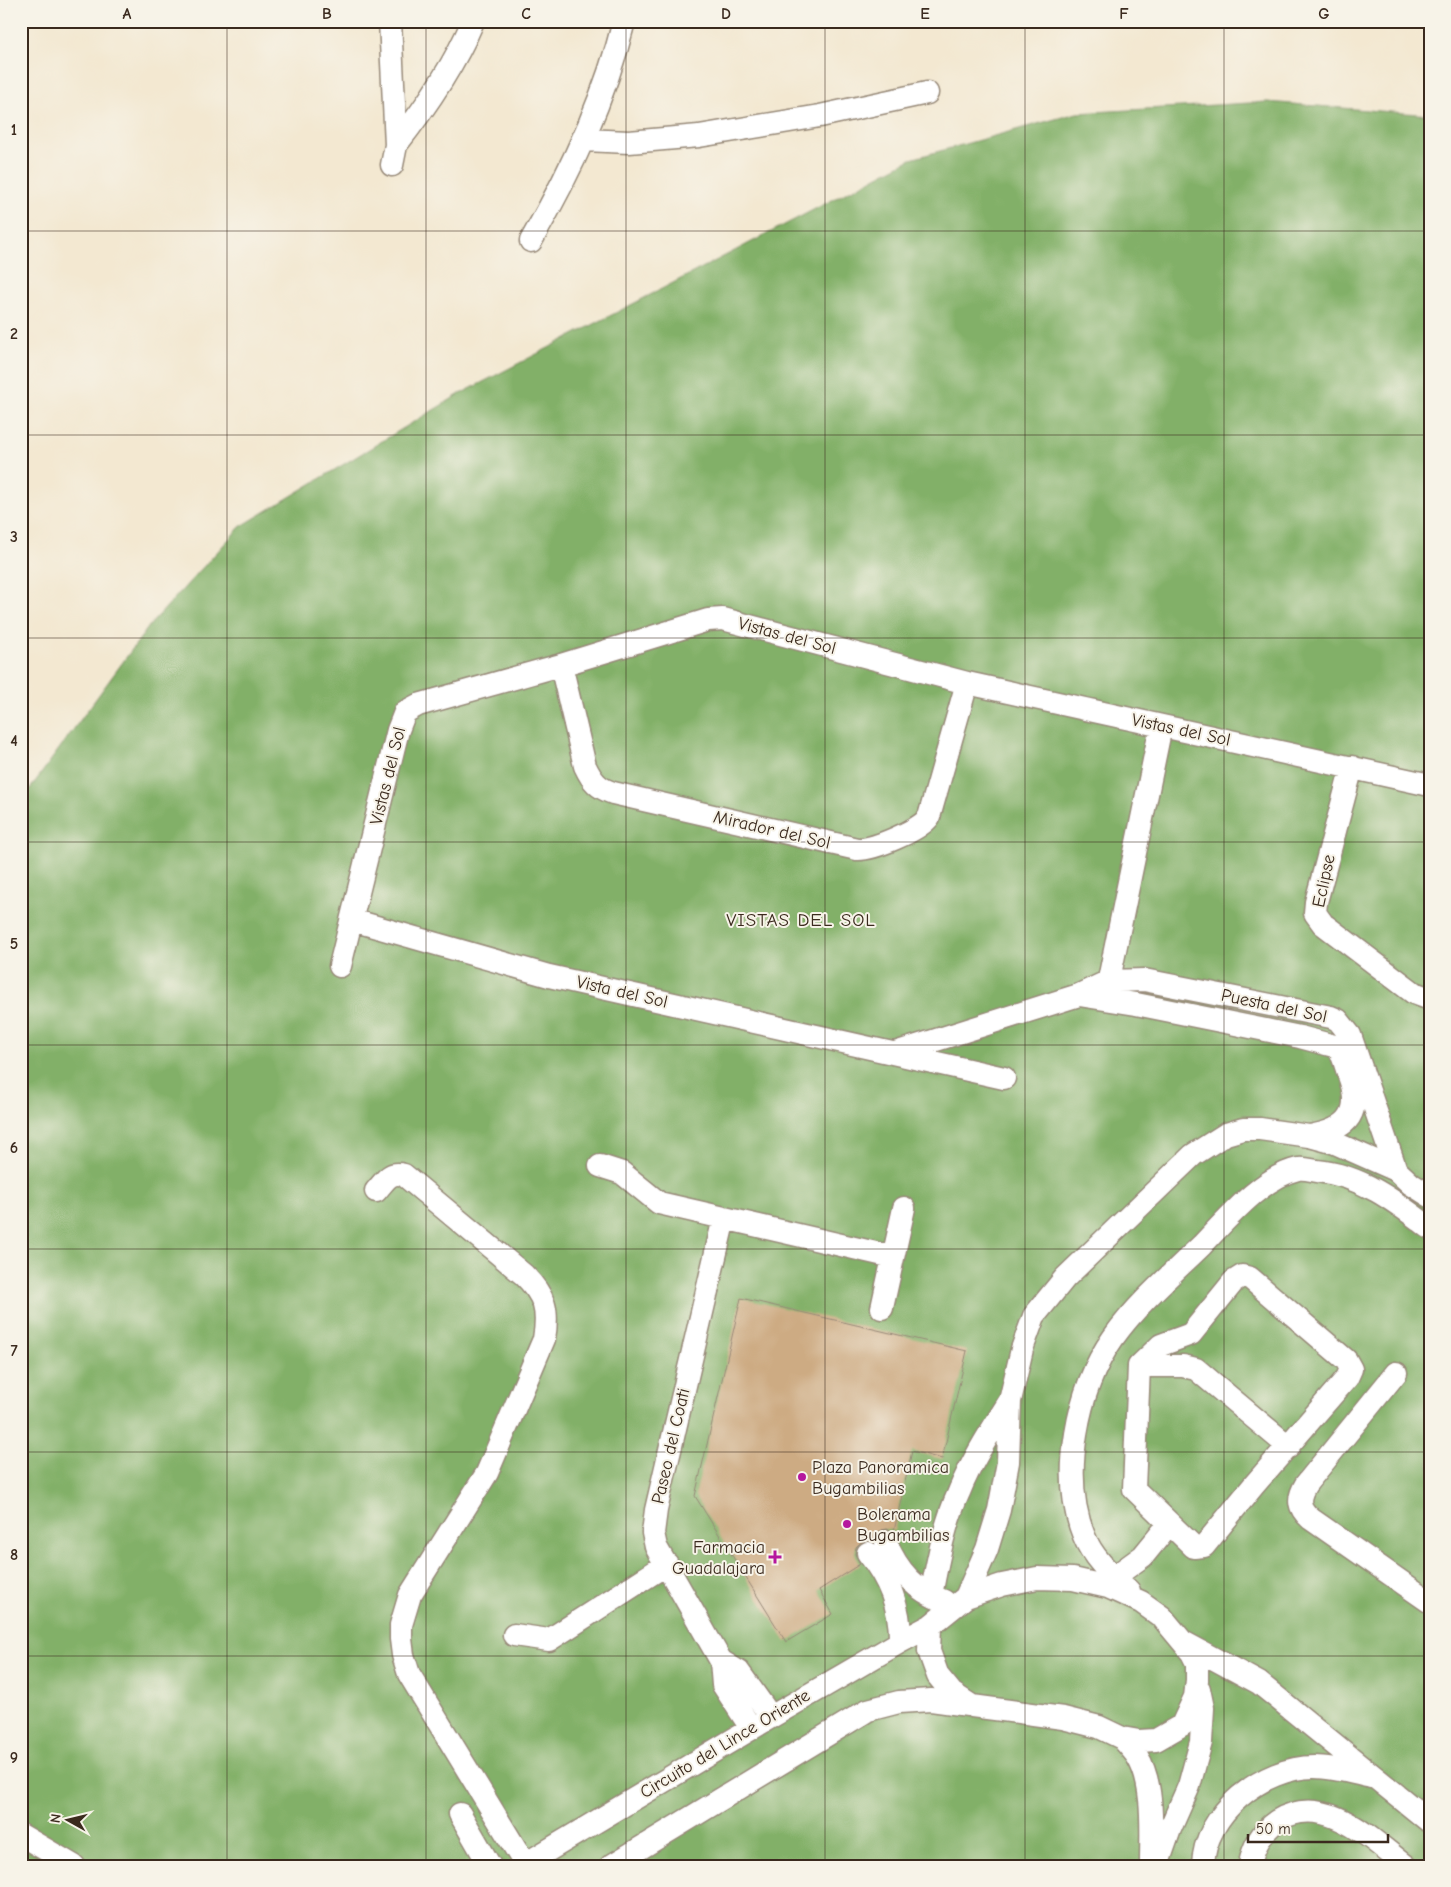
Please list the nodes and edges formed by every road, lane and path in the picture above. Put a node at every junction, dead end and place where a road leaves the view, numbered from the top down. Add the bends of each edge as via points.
1 (390, 21) edge
2 (473, 21) edge
3 (624, 21) edge
4 (927, 93) dead end
5 (584, 140) junction
6 (531, 241) dead end
7 (561, 665) junction
8 (967, 682) junction
9 (1161, 726) junction
10 (1352, 768) junction
11 (1430, 785) edge
12 (352, 920) junction
13 (340, 966) dead end
14 (1107, 989) junction
15 (1430, 999) edge
16 (1305, 1012) junction
17 (1300, 1037) junction
18 (1344, 1041) junction
19 (894, 1053) junction
20 (1004, 1078) dead end
21 (1309, 1136) junction
22 (600, 1166) dead end
23 (1396, 1170) junction
24 (376, 1191) dead end
25 (1430, 1196) edge
26 (904, 1208) dead end
27 (724, 1218) junction
28 (1430, 1228) edge
29 (893, 1257) junction
30 (882, 1308) dead end
31 (1140, 1366) junction
32 (1396, 1372) dead end
33 (1010, 1401) junction
34 (1289, 1446) junction
35 (1168, 1524) junction
36 (667, 1564) junction
37 (1114, 1577) junction
38 (931, 1595) junction
39 (961, 1601) junction
40 (1140, 1602) junction
41 (1430, 1602) edge
42 (930, 1626) junction
43 (514, 1635) dead end
44 (900, 1642) junction
45 (1185, 1644) junction
46 (721, 1661) junction
47 (1197, 1680) junction
48 (972, 1706) junction
49 (771, 1716) junction
50 (751, 1728) junction
51 (1122, 1738) junction
52 (1377, 1779) junction
53 (460, 1814) dead end
54 (1430, 1822) edge
55 (21, 1835) edge
56 (524, 1865) edge
57 (74, 1866) edge
58 (490, 1866) edge
59 (611, 1866) edge
60 (1151, 1866) edge
61 (1157, 1866) edge
62 (1203, 1866) edge
63 (1250, 1866) edge
64 (1406, 1866) edge

1 - 2 street via 394,155 442,80
3 - 5 street
4 - 5 street via 820,116 699,136 628,142
5 - 6 street
7 - 8 street, Vistas del Sol via 718,618
7 - 8 street, Mirador del Sol via 586,766 596,785 613,793 857,849 872,847 919,827 929,816
7 - 12 street, Vistas del Sol via 418,705 405,712
8 - 9 street, Vistas del Sol
9 - 10 street, Vistas del Sol
9 - 14 street
10 - 11 street, Vistas del Sol
10 - 15 street, Eclipse via 1315,913 1322,924 1414,993
12 - 13 street, Vistas del Sol
12 - 19 street, Vista del Sol via 549,976
14 - 16 street, Puesta del Sol via 1144,980
14 - 17 street, Puesta del Sol
14 - 19 street, Vista del Sol
16 - 17 street
16 - 18 street, Puesta del Sol via 1338,1020
17 - 18 street, Puesta del Sol
18 - 21 street, Puesta del Sol via 1354,1095 1351,1115 1336,1129
18 - 23 street, Puesta del Sol
19 - 20 street, Vista del Sol
21 - 23 street via 1334,1143
21 - 33 street via 1260,1129 1243,1130 1226,1134 1193,1155 1065,1278 1034,1316 1022,1349
22 - 27 street via 622,1173 659,1203
23 - 25 street
24 - 56 street via 389,1176 404,1175 536,1286 546,1311 544,1339 487,1473 410,1596 400,1639 408,1674
26 - 29 street
27 - 29 street
27 - 36 street, Paseo del Coati via 656,1510 653,1533 656,1547
28 - 37 street via 1398,1203 1363,1183 1326,1172 1300,1169 1274,1179 1245,1202 1147,1300 1114,1338 1092,1374 1080,1410 1075,1450 1073,1482 1084,1536 1095,1556
29 - 30 street
31 - 34 street via 1196,1369
31 - 34 street via 1161,1345 1191,1334 1238,1278 1250,1278 1346,1360 1351,1369 1347,1378
31 - 35 street via 1134,1485
32 - 41 street via 1306,1484 1299,1503 1311,1520
33 - 38 street via 958,1492 941,1543
33 - 39 street via 1008,1462 999,1510 987,1549
34 - 35 street via 1204,1546 1194,1547
35 - 37 street via 1143,1556
36 - 43 street via 549,1640
36 - 46 street, Paseo del Coati
37 - 40 street
38 - 39 street
38 - 44 street via 912,1583 892,1558 877,1548 881,1570 899,1614
39 - 40 street via 1002,1584 1037,1578 1073,1579 1108,1587
39 - 42 street, Circuito del Lince Oriente
40 - 45 street via 1162,1617
42 - 44 street, Circuito del Lince Oriente
42 - 48 street via 929,1651 938,1676 952,1693
44 - 49 street, Circuito del Lince Oriente
45 - 47 street via 1197,1663
45 - 52 street via 1260,1684
46 - 49 street, Paseo del Coati via 739,1672
46 - 50 street, Paseo del Coati via 723,1685
47 - 51 street via 1195,1697 1182,1725 1156,1740
47 - 61 street via 1203,1708 1201,1742 1189,1786
48 - 51 street via 1063,1718 1099,1727
48 - 59 street via 931,1700 899,1702 868,1710
49 - 50 street, Circuito del Lince Oriente
50 - 56 street, Circuito del Lince Oriente
51 - 60 street via 1138,1758 1147,1780
52 - 54 street
52 - 62 street via 1313,1767 1262,1780 1241,1793 1226,1810 1206,1843
53 - 58 street
55 - 57 street
63 - 64 street via 1259,1839 1272,1825 1302,1811 1317,1811 1340,1818

